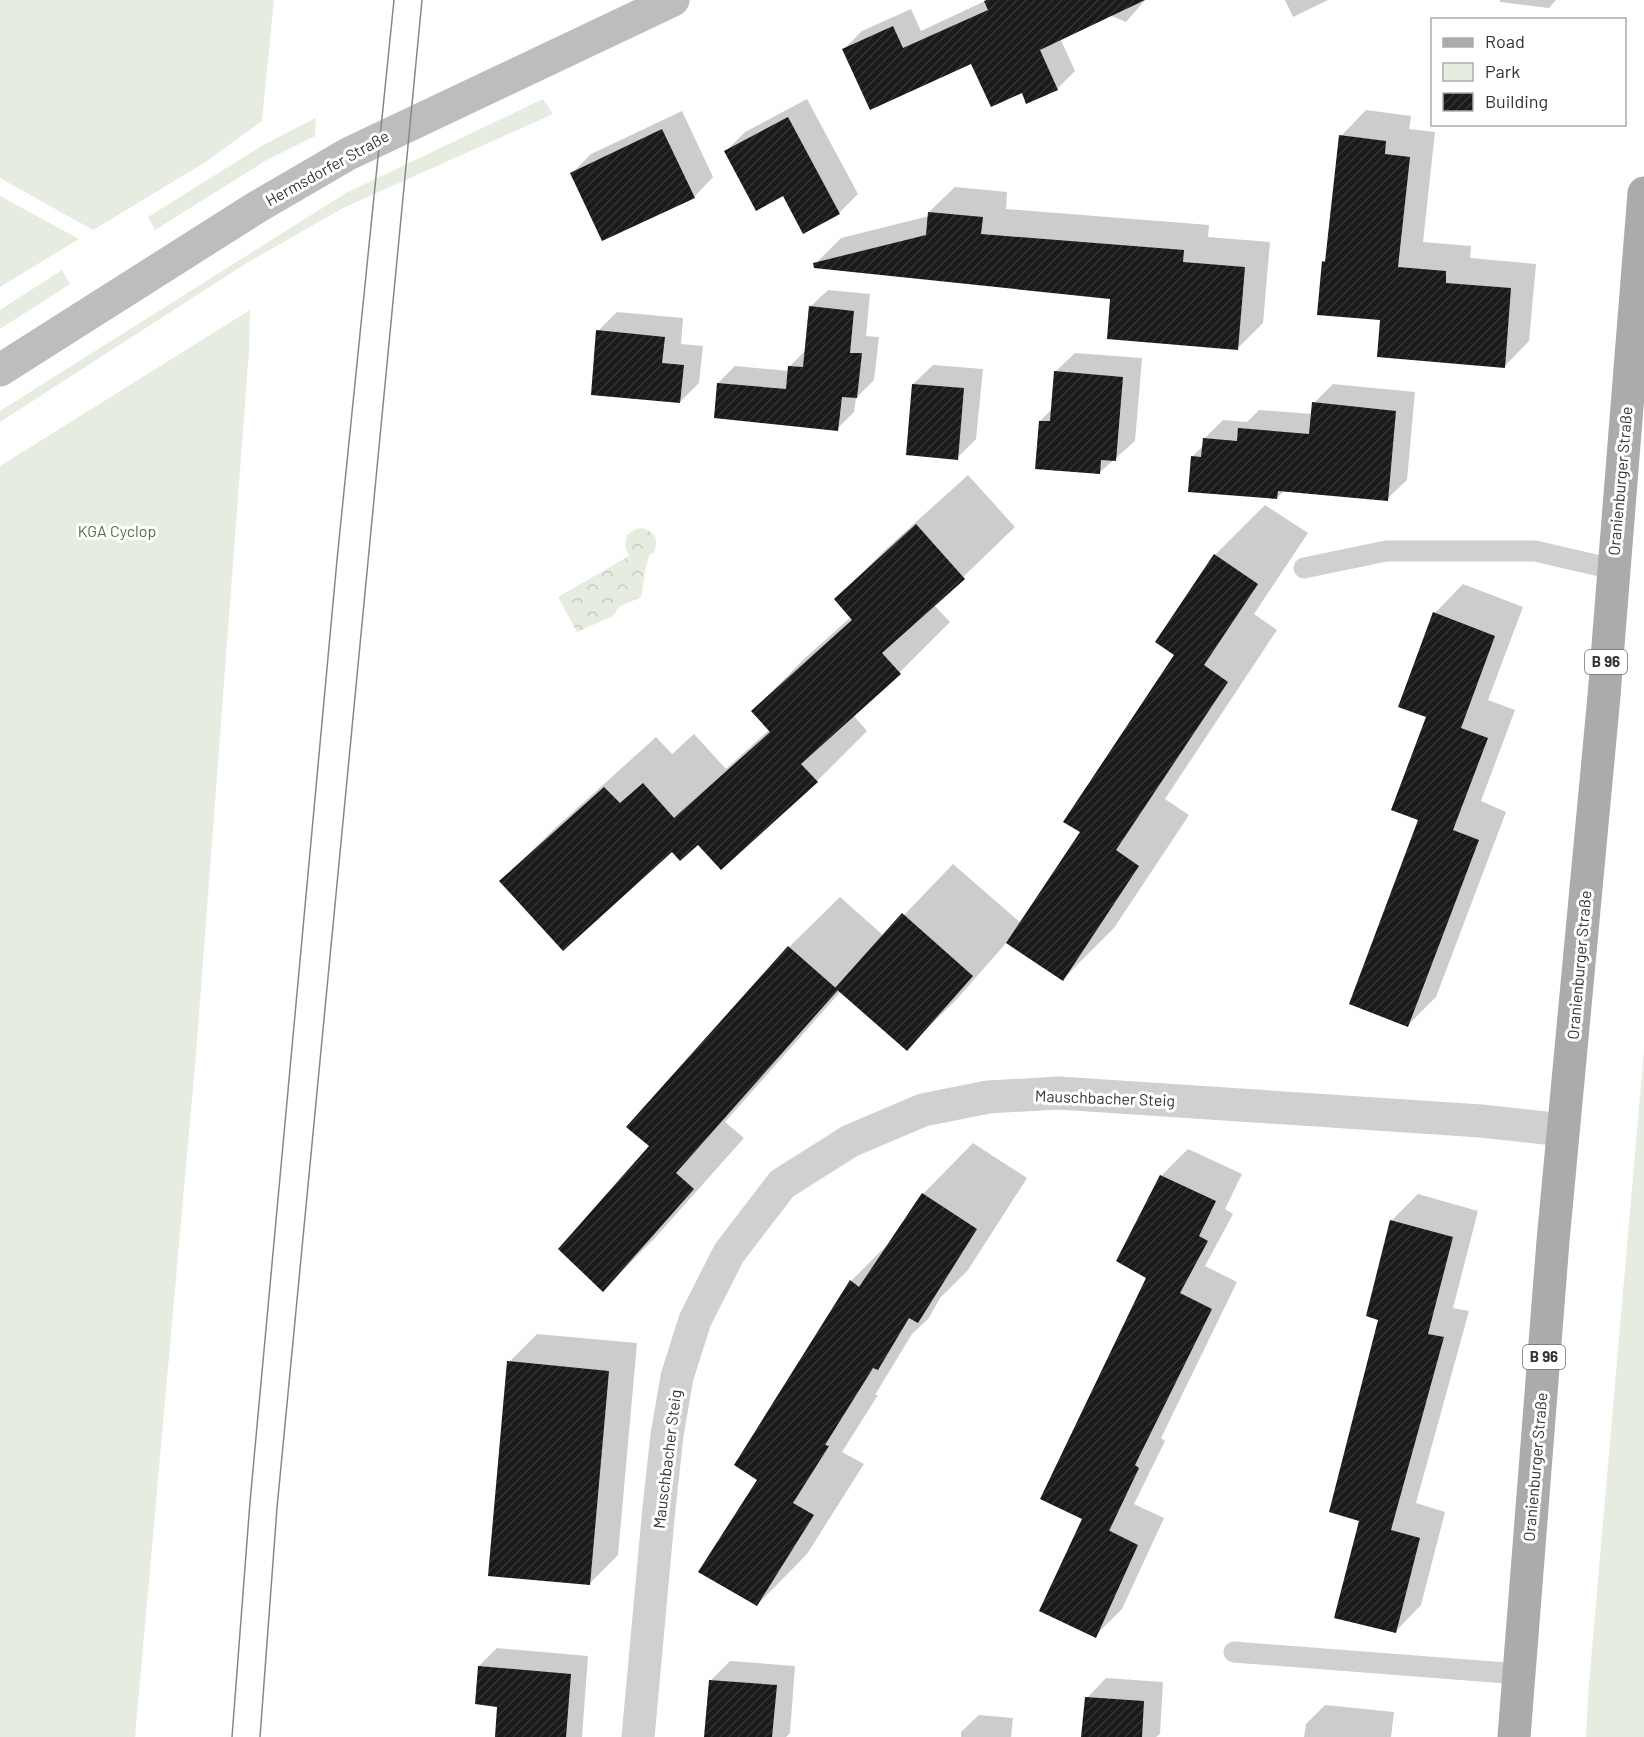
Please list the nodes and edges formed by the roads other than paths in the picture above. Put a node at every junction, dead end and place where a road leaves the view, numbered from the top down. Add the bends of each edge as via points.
1 (672, 0) edge
2 (1644, 193) edge
3 (0, 370) edge
4 (1304, 568) dead end
5 (1613, 569) junction
6 (1563, 1130) junction
7 (1234, 1652) dead end
8 (1519, 1674) junction
9 (638, 1737) edge
10 (1515, 1737) edge

1 - 3 main road, Hermsdorfer Straße via 348,154
2 - 5 main road, Oranienburger Straße / B 96
4 - 5 lane via 1386,551 1535,551
5 - 6 main road, Oranienburger Straße / B 96
6 - 8 main road, Oranienburger Straße / B 96
6 - 9 street, Mauschbacher Steig via 1059,1093 988,1097 923,1110 850,1141 782,1184 729,1253 695,1320 678,1377 667,1435
7 - 8 lane
8 - 10 main road, Oranienburger Straße / B 96

